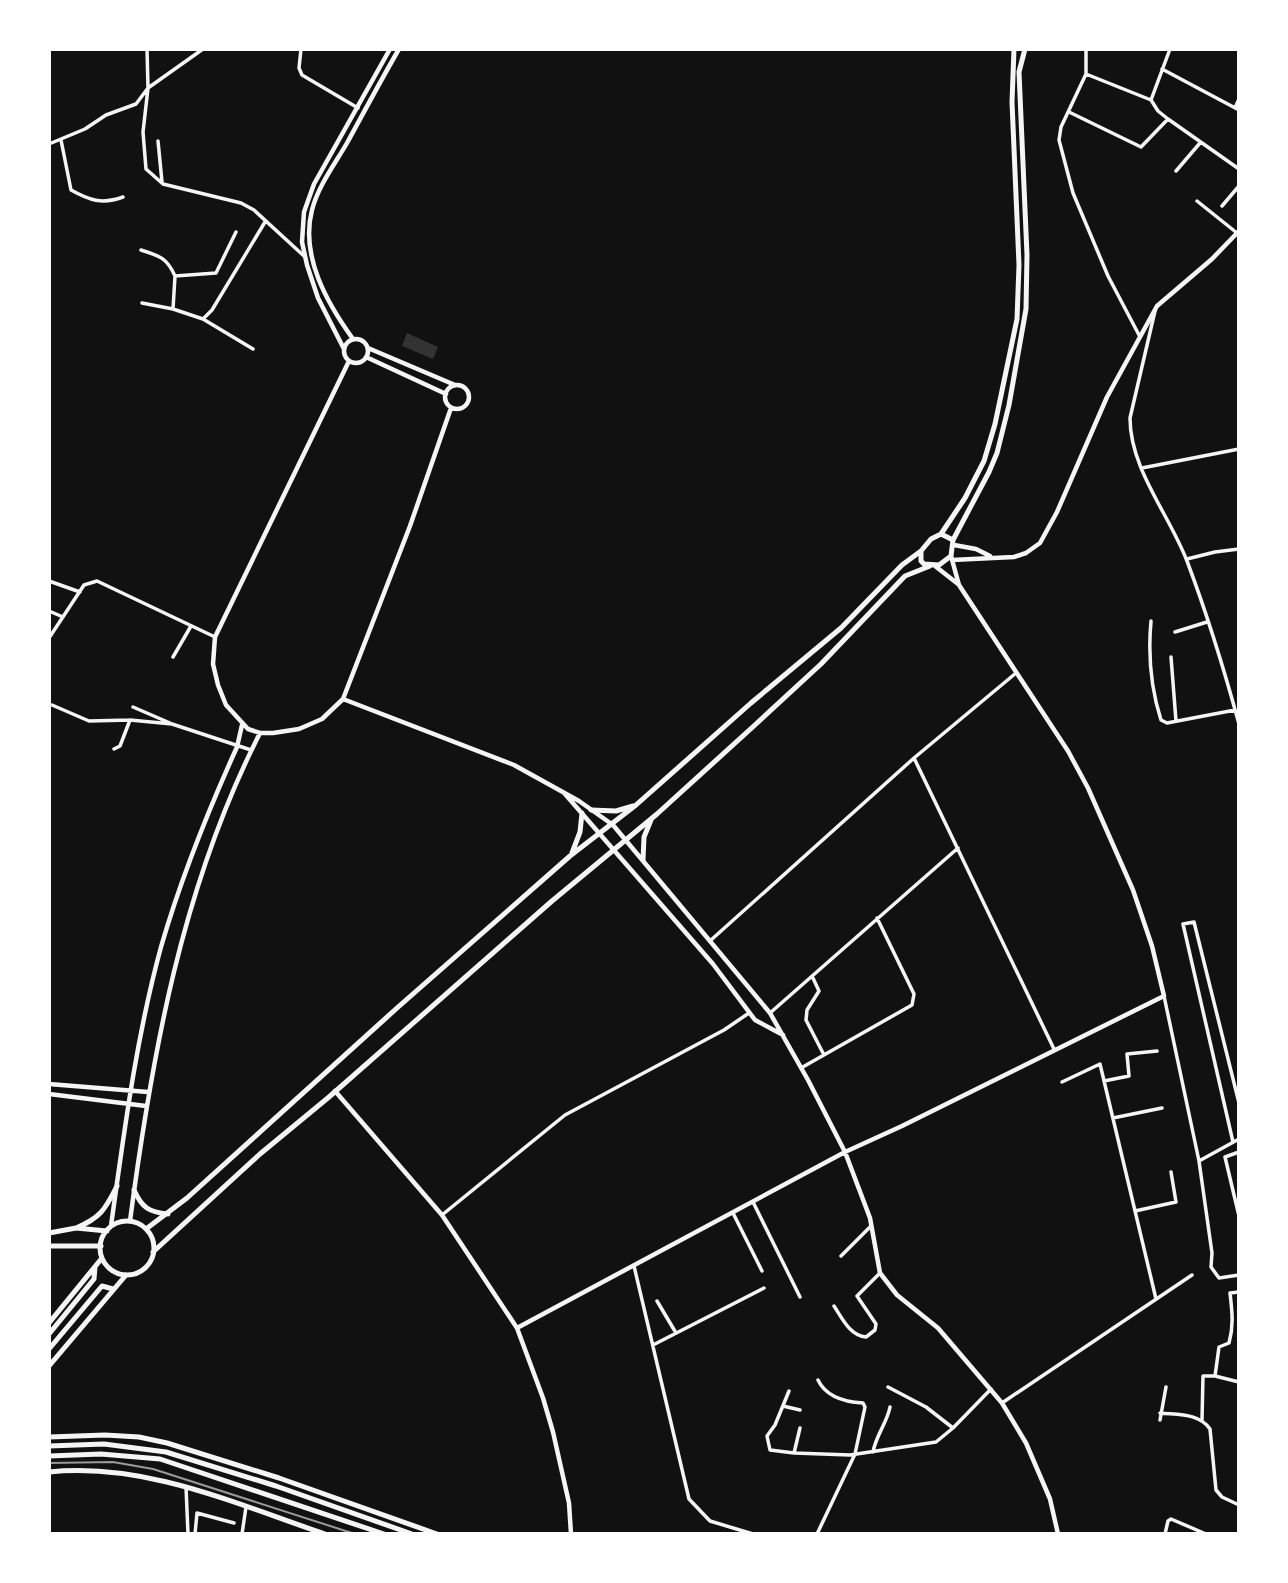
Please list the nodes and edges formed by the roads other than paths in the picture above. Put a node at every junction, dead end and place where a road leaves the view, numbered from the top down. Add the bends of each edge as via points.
1 (147, 49) edge
2 (204, 49) edge
3 (301, 49) edge
4 (399, 49) edge
5 (1014, 49) edge
6 (1025, 49) edge
7 (1086, 49) edge
8 (1170, 49) edge
9 (388, 50) edge
10 (1162, 69) junction
11 (1086, 74) junction
12 (148, 88) junction
13 (1239, 99) edge
14 (1151, 100) junction
15 (358, 108) junction
16 (1237, 109) edge
17 (1069, 112) junction
18 (1168, 119) junction
19 (61, 140) junction
20 (158, 141) dead end
21 (1200, 142) junction
22 (49, 144) edge
23 (1239, 169) edge
24 (1176, 171) dead end
25 (163, 184) junction
26 (1239, 186) edge
27 (123, 197) dead end
28 (1197, 201) dead end
29 (1222, 206) dead end
30 (265, 222) junction
31 (1238, 232) edge
32 (236, 233) dead end
33 (141, 250) dead end
34 (304, 256) junction
35 (175, 276) junction
36 (142, 303) dead end
37 (1157, 306) junction
38 (173, 309) junction
39 (203, 319) junction
40 (1139, 335) junction
41 (353, 339) junction
42 (368, 348) junction
43 (253, 349) dead end
44 (344, 349) junction
45 (366, 357) junction
46 (349, 361) junction
47 (455, 385) junction
48 (446, 394) junction
49 (451, 408) junction
50 (1239, 449) edge
51 (1142, 468) junction
52 (941, 534) junction
53 (954, 542) junction
54 (1239, 549) edge
55 (921, 551) junction
56 (990, 557) junction
57 (951, 559) junction
58 (1187, 559) junction
59 (933, 566) junction
60 (49, 581) edge
61 (959, 585) junction
62 (80, 592) junction
63 (49, 611) edge
64 (64, 617) junction
65 (1151, 621) dead end
66 (1208, 622) junction
67 (191, 626) junction
68 (1175, 632) dead end
69 (215, 637) junction
70 (49, 638) edge
71 (173, 657) dead end
72 (1171, 657) dead end
73 (1016, 673) junction
74 (343, 699) junction
75 (52, 705) dead end
76 (133, 707) dead end
77 (1235, 710) junction
78 (130, 720) junction
79 (1176, 721) junction
80 (172, 724) junction
81 (1239, 724) edge
82 (242, 725) junction
83 (260, 733) junction
84 (237, 747) junction
85 (114, 748) dead end
86 (251, 750) junction
87 (914, 758) junction
88 (562, 791) junction
89 (636, 805) junction
90 (591, 810) junction
91 (582, 813) junction
92 (652, 817) junction
93 (613, 825) junction
94 (600, 835) junction
95 (626, 840) junction
96 (958, 848) junction
97 (613, 851) junction
98 (570, 856) junction
99 (643, 860) junction
100 (877, 918) junction
101 (711, 940) junction
102 (812, 976) junction
103 (1164, 996) junction
104 (750, 1013) junction
105 (770, 1013) junction
106 (783, 1035) junction
107 (1054, 1049) junction
108 (1157, 1051) dead end
109 (824, 1055) junction
110 (801, 1068) junction
111 (1104, 1081) junction
112 (1062, 1083) dead end
113 (49, 1084) edge
114 (132, 1090) junction
115 (335, 1091) junction
116 (148, 1093) junction
117 (49, 1094) edge
118 (130, 1102) junction
119 (1239, 1103) edge
120 (146, 1106) junction
121 (1162, 1108) dead end
122 (1113, 1118) junction
123 (1239, 1139) edge
124 (1233, 1142) junction
125 (845, 1152) junction
126 (1239, 1152) edge
127 (1199, 1161) junction
128 (1171, 1172) dead end
129 (117, 1186) junction
130 (1239, 1188) edge
131 (134, 1190) junction
132 (1233, 1190) junction
133 (753, 1202) junction
134 (1135, 1211) junction
135 (733, 1213) junction
136 (169, 1214) junction
137 (442, 1215) junction
138 (1239, 1216) edge
139 (130, 1221) junction
140 (871, 1226) junction
141 (76, 1228) junction
142 (109, 1228) junction
143 (146, 1229) junction
144 (49, 1233) edge
145 (49, 1246) edge
146 (101, 1246) junction
147 (153, 1252) junction
148 (841, 1256) dead end
149 (102, 1258) junction
150 (634, 1266) junction
151 (94, 1267) junction
152 (762, 1272) dead end
153 (880, 1273) junction
154 (126, 1275) junction
155 (1192, 1275) dead end
156 (1239, 1275) edge
157 (764, 1288) dead end
158 (114, 1289) junction
159 (1239, 1292) edge
160 (800, 1297) dead end
161 (1156, 1299) junction
162 (657, 1301) dead end
163 (834, 1306) dead end
164 (49, 1322) edge
165 (517, 1328) junction
166 (676, 1333) junction
167 (49, 1334) edge
168 (653, 1345) junction
169 (49, 1349) edge
170 (49, 1366) edge
171 (1215, 1376) junction
172 (818, 1380) dead end
173 (1239, 1382) edge
174 (888, 1387) dead end
175 (1166, 1387) dead end
176 (990, 1389) junction
177 (789, 1391) dead end
178 (1002, 1403) junction
179 (783, 1406) junction
180 (890, 1407) dead end
181 (800, 1410) dead end
182 (1160, 1413) junction
183 (1160, 1420) dead end
184 (1202, 1420) junction
185 (800, 1428) dead end
186 (953, 1428) junction
187 (49, 1437) edge
188 (49, 1446) edge
189 (873, 1452) junction
190 (794, 1453) junction
191 (855, 1454) junction
192 (49, 1456) edge
193 (49, 1472) edge
194 (186, 1487) junction
195 (1239, 1505) edge
196 (246, 1507) junction
197 (234, 1523) dead end
198 (187, 1534) edge
199 (195, 1534) edge
200 (242, 1534) edge
201 (326, 1534) edge
202 (384, 1534) edge
203 (412, 1534) edge
204 (437, 1534) edge
205 (570, 1534) edge
206 (753, 1534) edge
207 (817, 1534) edge
208 (1058, 1534) edge
209 (1165, 1534) edge
210 (1206, 1534) edge

1 - 12 street
2 - 12 street
3 - 15 street via 302,75
4 - 41 street via 311,216 310,245 321,286
5 - 52 main road via 1018,312 988,453
6 - 53 main road via 1019,72 1026,309 997,453
7 - 11 street
8 - 10 street
9 - 15 street
10 - 14 street
10 - 16 street
11 - 14 street
11 - 17 street
12 - 19 street via 136,104
12 - 25 street via 143,132 146,169
13 - 16 street
14 - 18 street
15 - 34 street via 307,198
17 - 18 street via 1142,147
17 - 40 street via 1059,139 1073,193
18 - 21 street
19 - 22 street
19 - 27 street via 71,190 97,202
20 - 25 street
21 - 23 street
21 - 24 street
25 - 30 street via 241,203
26 - 29 street
28 - 31 street
30 - 34 street
30 - 39 street
31 - 37 street
32 - 35 street via 216,273
33 - 35 street via 169,261
34 - 44 street via 318,298
35 - 38 street
36 - 38 street
37 - 40 street
37 - 51 street via 1130,418 1130,435
38 - 39 street
39 - 43 street
40 - 56 street via 1040,543 1014,557
41 - 42 street via 362,340
41 - 44 street
42 - 45 street
42 - 47 street
44 - 46 street
45 - 46 street via 359,363
45 - 48 street
46 - 69 street
47 - 48 street
47 - 49 street via 464,387 470,397 463,408
48 - 49 street
49 - 74 street
50 - 51 street
51 - 58 street
52 - 53 main road
52 - 55 main road
53 - 56 street
53 - 57 main road
54 - 58 street
55 - 59 main road via 921,561
55 - 89 main road via 841,628
56 - 57 street
57 - 59 main road
57 - 61 street
58 - 66 street
59 - 61 street
59 - 92 main road via 905,576 792,692
60 - 62 street
61 - 73 street
62 - 64 street
62 - 67 street via 97,582
63 - 64 street
64 - 70 street
65 - 79 street via 1152,678 1160,718 1163,723
66 - 68 street
66 - 77 street
67 - 69 street
67 - 71 street
69 - 82 street via 213,664 218,685
72 - 79 street
73 - 87 street
73 - 103 street via 1068,751 1116,849 1152,946
74 - 83 street via 322,719 299,729
74 - 88 street via 514,765
75 - 78 street via 89,721
76 - 80 street
77 - 79 street
77 - 81 street
78 - 80 street
78 - 85 street via 120,746
80 - 84 street
82 - 83 street
82 - 84 street
83 - 86 street
84 - 86 street
84 - 114 street via 186,871 161,948
86 - 116 street via 188,918
87 - 96 street
87 - 101 street
88 - 90 street
88 - 91 street
89 - 90 main road via 615,811
89 - 93 main road
90 - 93 street
91 - 94 street
91 - 98 main road
92 - 95 main road
92 - 99 main road via 644,837
93 - 94 main road
93 - 95 street
94 - 97 street
94 - 98 main road
95 - 97 main road
95 - 99 street
96 - 100 street
96 - 107 street
97 - 104 street
97 - 115 main road
98 - 136 main road
99 - 101 street
100 - 102 street
100 - 109 street via 914,1000
101 - 105 street
102 - 105 street
102 - 109 street via 819,991 806,1020
103 - 107 street
103 - 127 street
104 - 106 street via 760,1024
104 - 137 street via 565,1115
105 - 106 street
106 - 110 street
107 - 125 street
108 - 111 street via 1127,1054 1129,1076
109 - 110 street
110 - 125 street
111 - 112 street via 1100,1064
111 - 122 street
113 - 114 street
114 - 116 street
114 - 118 street
115 - 137 street
115 - 147 main road
116 - 120 street
117 - 118 street
118 - 120 street
118 - 129 street
119 - 124 street via 1194,922 1183,924
120 - 131 street
121 - 122 street
122 - 134 street
123 - 124 street
124 - 127 street
125 - 133 street
125 - 140 street
126 - 132 street via 1226,1157
127 - 156 street via 1211,1267 1219,1278
128 - 134 street via 1176,1202
129 - 141 main road via 106,1208 93,1221
129 - 142 street
130 - 132 street
131 - 136 main road via 144,1207
131 - 139 street
132 - 138 street
133 - 135 street
133 - 160 street
134 - 161 street
135 - 150 street
135 - 152 street
136 - 143 main road
137 - 165 street
139 - 142 main road
139 - 143 main road
140 - 148 street
140 - 153 street
141 - 142 main road
141 - 144 main road
142 - 146 main road
143 - 147 main road
145 - 146 main road
146 - 149 main road
147 - 154 main road via 145,1268
149 - 151 main road
149 - 154 main road via 111,1270
150 - 165 street
150 - 168 street
151 - 164 main road
151 - 167 main road via 94,1279
153 - 163 street via 857,1296 876,1330 858,1336
153 - 176 street via 897,1295 938,1328
154 - 158 main road
155 - 161 street
157 - 166 street
158 - 169 main road via 102,1286
158 - 170 main road
159 - 171 street via 1230,1293 1232,1332 1229,1343 1219,1347
161 - 178 street
162 - 166 street
165 - 205 street via 553,1432 569,1503
166 - 168 street
168 - 206 street via 689,1499 710,1521
171 - 173 street
171 - 184 street via 1202,1377
172 - 191 street via 823,1390 865,1405
174 - 186 street
175 - 182 street
176 - 178 street
176 - 186 street
177 - 179 street
178 - 208 street via 1026,1443 1050,1499
179 - 181 street
179 - 190 street via 767,1436 770,1450
180 - 189 street
182 - 183 street
182 - 184 street
184 - 195 street via 1210,1429 1216,1490
185 - 190 street
186 - 189 street via 936,1442
187 - 204 main road via 105,1435 167,1443
188 - 203 main road via 104,1444 153,1450 206,1463
189 - 191 street
190 - 191 street
191 - 207 street
192 - 202 main road via 78,1453 160,1459
193 - 194 main road via 131,1473
194 - 196 main road
194 - 198 street
196 - 200 street
196 - 201 main road
197 - 199 street via 197,1513
209 - 210 street via 1171,1519

